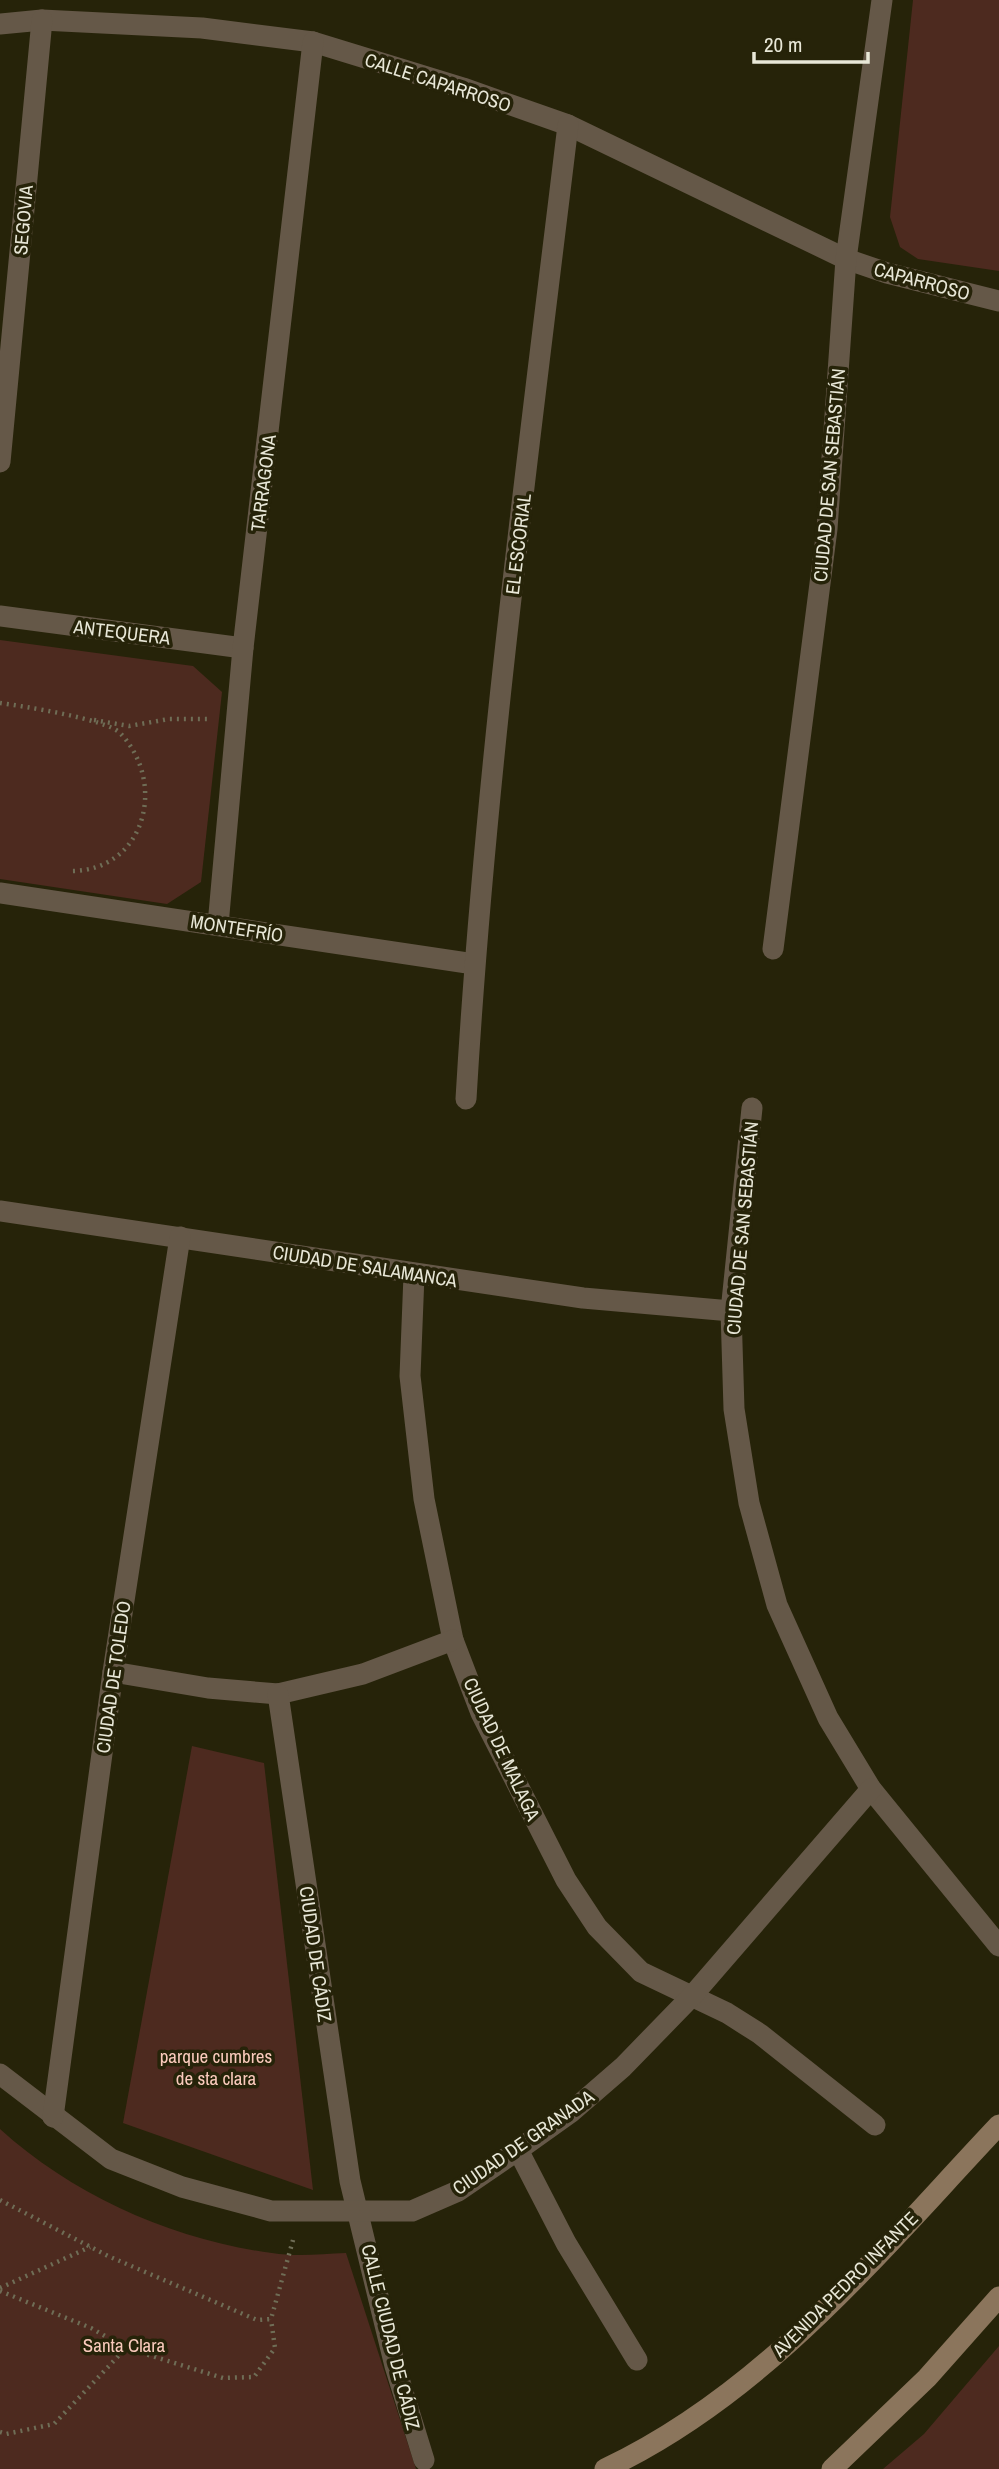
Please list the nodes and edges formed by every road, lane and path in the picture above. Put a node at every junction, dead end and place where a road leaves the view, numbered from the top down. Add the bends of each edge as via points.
1 (882, 0) edge
2 (42, 20) junction
3 (0, 24) edge
4 (313, 42) junction
5 (568, 125) junction
6 (846, 259) junction
7 (999, 302) edge
8 (0, 462) edge
9 (0, 616) edge
10 (243, 648) junction
11 (239, 701) junction
12 (0, 703) edge
13 (80, 718) junction
14 (64, 871) dead end
15 (0, 892) edge
16 (218, 925) junction
17 (773, 949) dead end
18 (474, 964) junction
19 (466, 1099) dead end
20 (752, 1108) dead end
21 (0, 1211) edge
22 (180, 1237) junction
23 (414, 1275) junction
24 (731, 1311) junction
25 (453, 1640) junction
26 (113, 1672) junction
27 (278, 1694) junction
28 (871, 1789) junction
29 (999, 1946) edge
30 (692, 1996) junction
31 (0, 2074) edge
32 (53, 2117) junction
33 (875, 2125) dead end
34 (999, 2125) edge
35 (518, 2150) junction
36 (0, 2200) edge
37 (300, 2212) junction
38 (360, 2214) junction
39 (90, 2247) junction
40 (0, 2290) edge
41 (999, 2297) edge
42 (271, 2319) junction
43 (126, 2348) junction
44 (637, 2360) dead end
45 (0, 2432) edge
46 (424, 2460) dead end
47 (605, 2469) edge
48 (832, 2469) edge

1 - 6 street, CIUDAD DE SAN SEBASTIÁN
2 - 3 street, CALLE CAPARROSO
2 - 4 street, CALLE CAPARROSO via 202,28
2 - 8 street, SEGOVIA
4 - 5 street, CALLE CAPARROSO
4 - 10 street, TARRAGONA
5 - 6 street, CALLE CAPARROSO
5 - 18 street, EL ESCORIAL
6 - 7 street, CAPARROSO
6 - 17 street, CIUDAD DE SAN SEBASTIÁN via 827,529
9 - 10 street, ANTEQUERA
10 - 11 street, TARRAGONA
11 - 13 path via 206,719 129,726
11 - 16 street, TARRAGONA
12 - 13 path
13 - 14 path via 118,731 142,767 147,793 139,828 122,854 91,871
15 - 16 street, MONTEFRÍO
16 - 18 street, MONTEFRÍO
18 - 19 street, EL ESCORIAL
20 - 24 street, CIUDAD DE SAN SEBASTIÁN
21 - 22 street, CIUDAD DE SALAMANCA
22 - 23 street, CIUDAD DE SALAMANCA
22 - 26 street, CIUDAD DE TOLEDO
23 - 24 street, CIUDAD DE SALAMANCA via 583,1298
23 - 25 street, CIUDAD DE MALAGA via 412,1390 424,1499
24 - 28 street, CIUDAD DE SAN SEBASTIÁN via 734,1409 749,1503 777,1605 828,1718
25 - 27 street via 363,1674
25 - 30 street, CIUDAD DE MALAGA via 481,1713 566,1880 597,1927 641,1972
26 - 27 street
26 - 32 street, CIUDAD DE TOLEDO
27 - 38 street, CIUDAD DE CÁDIZ via 350,2181
28 - 29 street, CIUDAD DE SAN SEBASTIÁN
28 - 30 street, CIUDAD DE GRANADA
30 - 33 street, CIUDAD DE MALAGA via 760,2034
30 - 35 street, CIUDAD DE GRANADA via 623,2067
31 - 32 street, CIUDAD DE GRANADA
32 - 37 street, CIUDAD DE GRANADA via 111,2160 271,2211
34 - 47 main road, AVENIDA PEDRO INFANTE via 772,2359 734,2392 644,2451
35 - 38 street, CIUDAD DE GRANADA via 458,2191 412,2211
35 - 44 street via 566,2243
36 - 39 path
37 - 38 street, CIUDAD DE GRANADA
37 - 42 path
38 - 46 street, CALLE CIUDAD DE CÁDIZ via 395,2366
39 - 40 path
39 - 42 path via 257,2319
40 - 43 path via 91,2328
41 - 48 main road via 927,2378
42 - 43 path via 275,2348 254,2377 223,2378
43 - 45 path via 54,2424

